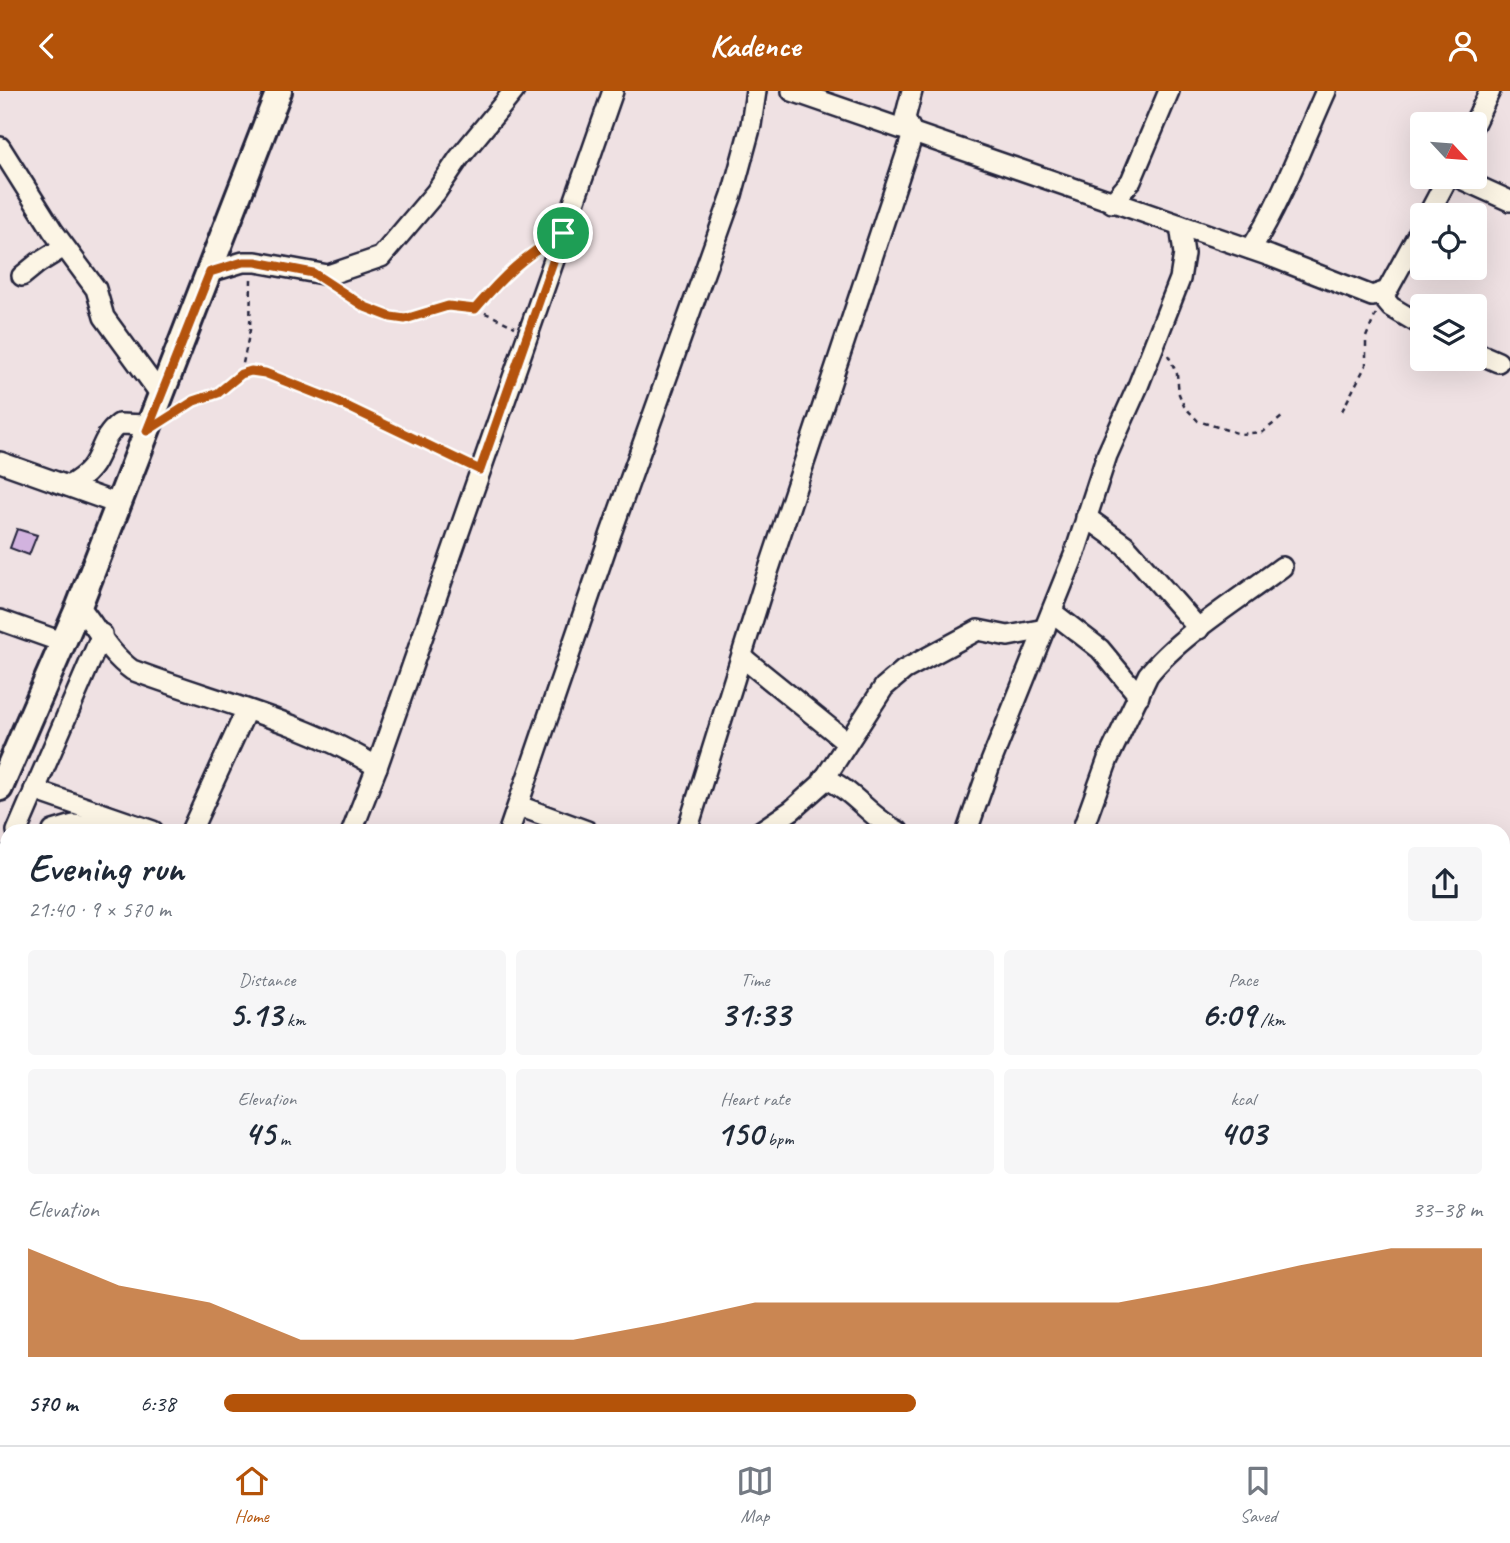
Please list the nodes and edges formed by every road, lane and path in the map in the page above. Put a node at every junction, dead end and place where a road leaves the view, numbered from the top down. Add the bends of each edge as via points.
1 (514, 91) edge
2 (613, 91) edge
3 (756, 91) edge
4 (792, 91) edge
5 (912, 91) edge
6 (1169, 91) edge
7 (1326, 91) edge
8 (1490, 91) edge
9 (273, 94) edge
10 (1480, 112) edge
11 (913, 134) junction
12 (0, 147) edge
13 (1484, 189) edge
14 (1510, 201) edge
15 (1112, 203) junction
16 (1180, 225) junction
17 (563, 233) junction
18 (64, 247) junction
19 (1251, 249) junction
20 (1410, 250) edge
21 (249, 262) junction
22 (210, 272) junction
23 (313, 273) junction
24 (22, 277) dead end
25 (1382, 297) junction
26 (475, 309) junction
27 (1410, 318) edge
28 (528, 332) junction
29 (1158, 337) junction
30 (1487, 357) edge
31 (1498, 362) dead end
32 (241, 374) junction
33 (161, 395) junction
34 (1342, 411) dead end
35 (1282, 417) dead end
36 (148, 428) junction
37 (0, 462) edge
38 (480, 470) junction
39 (68, 486) junction
40 (118, 504) junction
41 (1086, 517) junction
42 (1282, 567) dead end
43 (79, 606) junction
44 (0, 620) edge
45 (1048, 620) junction
46 (1199, 629) junction
47 (102, 634) junction
48 (62, 642) junction
49 (742, 657) junction
50 (1139, 696) junction
51 (246, 711) junction
52 (847, 742) junction
53 (377, 767) junction
54 (824, 778) junction
55 (0, 788) edge
56 (34, 790) junction
57 (519, 806) junction
58 (20, 824) edge
59 (133, 824) edge
60 (199, 824) edge
61 (355, 824) edge
62 (512, 824) edge
63 (568, 824) edge
64 (689, 824) edge
65 (771, 824) edge
66 (887, 824) edge
67 (969, 824) edge
68 (1085, 824) edge

1 - 23 street via 386,254 328,275
2 - 17 street
3 - 57 street via 732,195
4 - 11 street
5 - 11 street via 905,118
6 - 15 street via 1131,181
7 - 19 street via 1283,192
8 - 10 street
9 - 22 main road
11 - 15 street
11 - 49 street
12 - 18 street
13 - 14 street
15 - 16 street
16 - 19 street
16 - 29 street via 1183,266
17 - 26 path via 527,254
17 - 28 street
18 - 24 street
18 - 33 street via 96,289 104,317
19 - 25 street
20 - 25 street
21 - 22 street
21 - 23 street
21 - 32 path via 250,330
22 - 33 main road
23 - 26 path via 365,307 391,317 405,319 448,306
25 - 27 street
25 - 34 path via 1366,337 1364,369
26 - 28 path
28 - 38 street
29 - 35 path via 1177,374 1184,405 1198,421 1240,434 1264,432
29 - 41 street via 1107,455
30 - 31 street
32 - 36 path via 218,393 194,401
32 - 38 path via 251,371 277,377
33 - 36 main road
36 - 39 street via 119,424 90,473
36 - 40 main road
37 - 39 street
38 - 53 street
39 - 40 street
40 - 43 main road
41 - 45 street
41 - 46 street via 1125,545
42 - 46 street
43 - 47 street
43 - 48 main road
44 - 48 street
45 - 50 street via 1100,649
45 - 52 street via 1009,636 978,630 904,670 884,687
45 - 67 street
46 - 50 street via 1147,675
47 - 51 street via 111,654 132,670
47 - 56 street
48 - 55 main road
49 - 52 street
49 - 64 street
50 - 68 street via 1108,759
51 - 53 street via 284,722
51 - 60 street
52 - 54 street
53 - 61 street
54 - 65 street
54 - 66 street via 844,788
56 - 58 street
56 - 59 street
57 - 62 street
57 - 63 street

